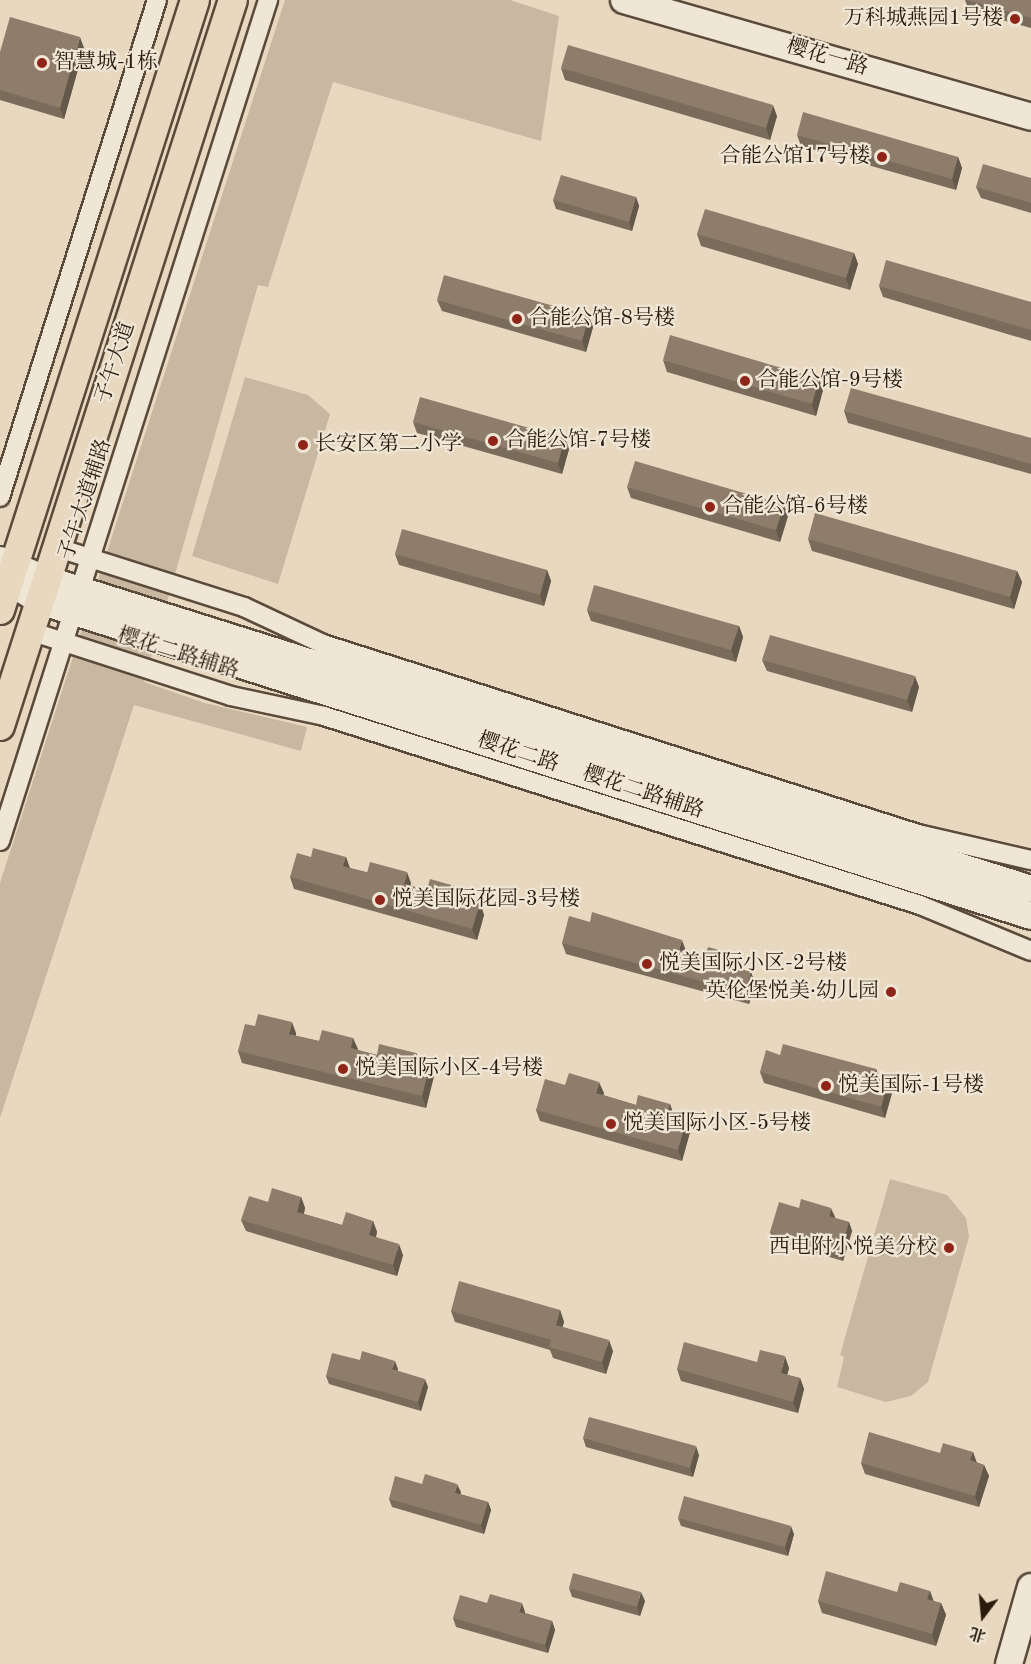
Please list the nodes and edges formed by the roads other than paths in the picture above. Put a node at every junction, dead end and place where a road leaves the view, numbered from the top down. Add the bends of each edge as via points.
1 (157, 0) edge
2 (195, 0) edge
3 (232, 0) edge
4 (268, 0) edge
5 (624, 0) edge
6 (1031, 117) edge
7 (0, 497) edge
8 (56, 547) junction
9 (91, 558) junction
10 (6, 570) edge
11 (43, 590) junction
12 (77, 601) junction
13 (0, 610) edge
14 (30, 632) junction
15 (63, 642) junction
16 (0, 726) edge
17 (0, 841) edge
18 (1031, 860) edge
19 (1031, 890) edge
20 (1031, 916) edge
21 (1031, 951) edge
22 (1031, 1587) edge
23 (1031, 1649) edge
24 (1009, 1664) edge
25 (1027, 1664) edge

1 - 7 street
2 - 10 main road, 子午大道
3 - 8 main road, 子午大道
4 - 9 street, 子午大道辅路
5 - 6 main road, 樱花一路
8 - 9 street
8 - 11 main road, 子午大道
9 - 12 street, 子午大道辅路
9 - 18 street via 244,607 345,651 918,834
10 - 11 main road, 樱花二路
10 - 13 main road, 子午大道
11 - 12 main road, 樱花二路
11 - 14 main road, 子午大道
12 - 15 street, 子午大道辅路
12 - 19 main road, 樱花二路
12 - 20 main road, 樱花二路
14 - 15 street, 樱花二路辅路
14 - 16 main road, 子午大道
15 - 17 street, 子午大道辅路
15 - 21 street, 樱花二路辅路 via 231,696 324,716 886,894
22 - 24 main road
23 - 25 main road

